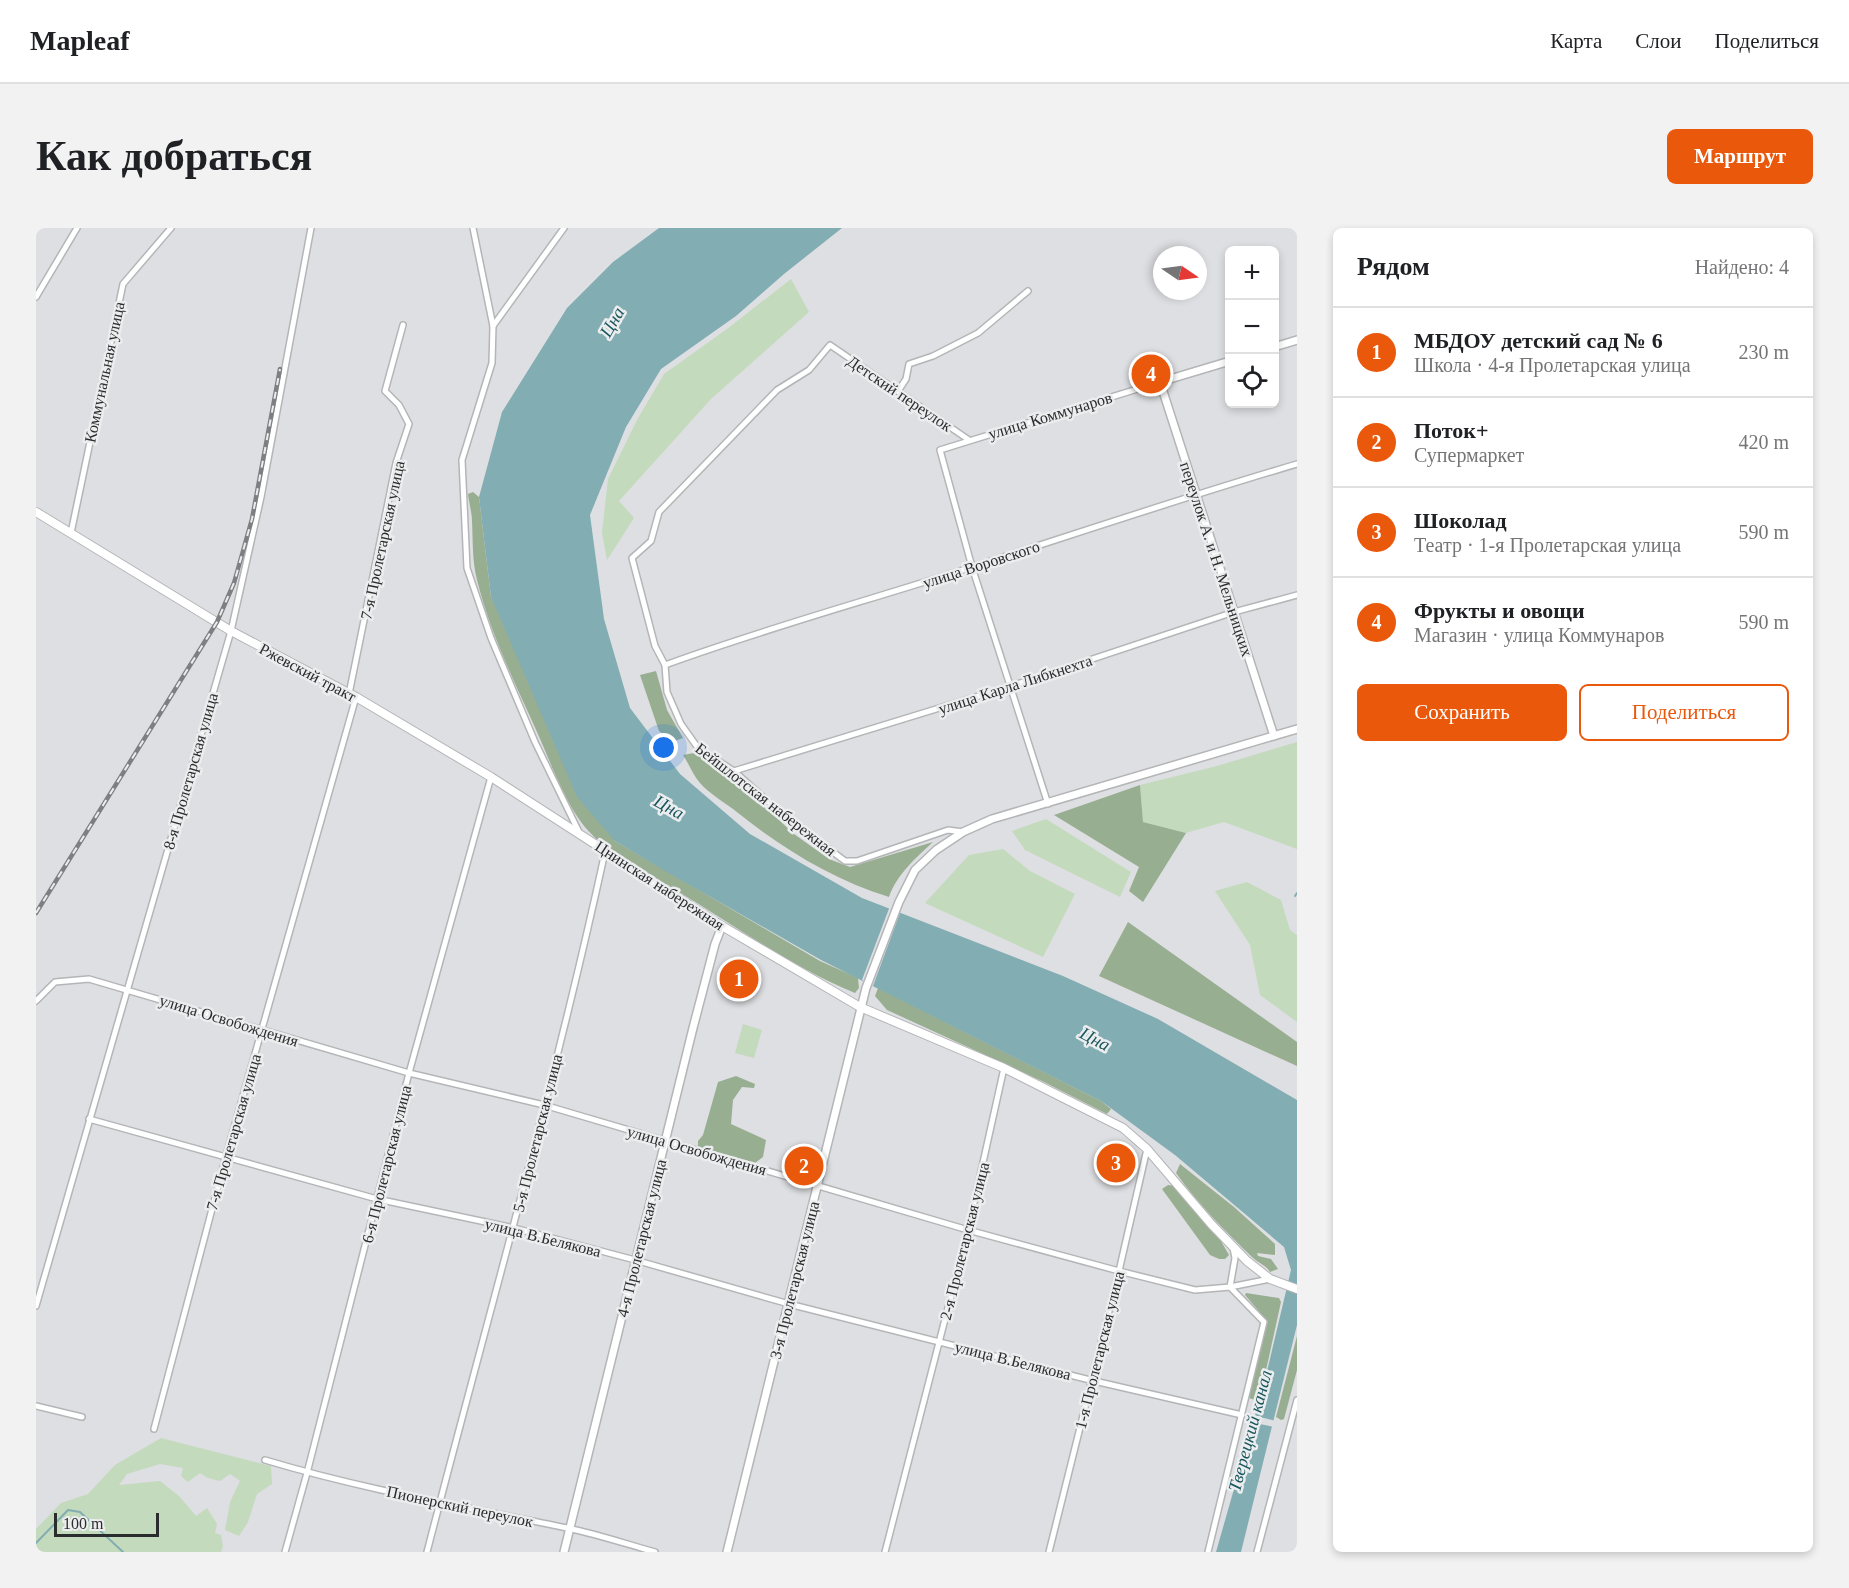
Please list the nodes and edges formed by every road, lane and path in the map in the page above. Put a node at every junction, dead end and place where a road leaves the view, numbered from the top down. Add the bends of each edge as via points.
1 (77, 228) edge
2 (171, 228) edge
3 (312, 228) edge
4 (473, 228) edge
5 (564, 228) edge
6 (1028, 291) dead end
7 (36, 297) edge
8 (403, 325) dead end
9 (493, 326) junction
10 (1297, 340) edge
11 (830, 345) joint
12 (1279, 346) edge
13 (1225, 362) edge
14 (1160, 382) junction
15 (898, 392) junction
16 (969, 440) junction
17 (940, 450) joint
18 (1297, 464) edge
19 (1195, 494) junction
20 (36, 512) edge
21 (71, 532) junction
22 (972, 567) junction
23 (1297, 595) edge
24 (1234, 612) junction
25 (231, 631) junction
26 (665, 665) junction
27 (1011, 686) junction
28 (352, 695) junction
29 (1297, 729) edge
30 (1274, 736) junction
31 (734, 771) junction
32 (490, 777) junction
33 (1048, 804) junction
34 (579, 832) junction
35 (963, 832) junction
36 (605, 852) junction
37 (722, 926) junction
38 (866, 988) joint
39 (127, 990) junction
40 (36, 1001) edge
41 (860, 1007) junction
42 (262, 1030) junction
43 (1004, 1068) junction
44 (409, 1073) junction
45 (544, 1105) junction
46 (89, 1119) junction
47 (665, 1140) junction
48 (1147, 1149) junction
49 (226, 1156) junction
50 (817, 1185) junction
51 (377, 1200) junction
52 (514, 1228) junction
53 (968, 1230) junction
54 (1233, 1248) junction
55 (635, 1260) junction
56 (1119, 1272) junction
57 (1270, 1279) junction
58 (1230, 1287) junction
59 (1297, 1289) edge
60 (789, 1304) junction
61 (36, 1306) edge
62 (938, 1341) junction
63 (1090, 1380) junction
64 (1297, 1401) edge
65 (36, 1406) edge
66 (1242, 1415) junction
67 (82, 1417) dead end
68 (1290, 1426) junction
69 (1297, 1428) edge
70 (154, 1429) dead end
71 (265, 1460) dead end
72 (307, 1473) junction
73 (439, 1504) junction
74 (570, 1528) junction
75 (285, 1552) edge
76 (427, 1552) edge
77 (564, 1552) edge
78 (655, 1552) edge
79 (727, 1552) edge
80 (885, 1552) edge
81 (1049, 1552) edge
82 (1208, 1552) edge
83 (1257, 1552) edge

1 - 7 street
2 - 21 street, Коммунальная улица via 123,284
3 - 25 street, 8-я Пролетарская улица via 261,497
4 - 9 street, Цнинская набережная
5 - 9 street
6 - 15 street via 978,333 909,364
8 - 28 street, 7-я Пролетарская улица via 385,391 399,405 409,424 396,463
9 - 34 street, Цнинская набережная via 492,363 462,460 467,568 530,732
10 - 12 street
11 - 15 street, Детский переулок
11 - 26 street, Бейшлотская набережная via 809,370 777,390 659,512 651,541 632,558 655,646
13 - 14 street, улица Коммунаров
14 - 16 street, улица Коммунаров
14 - 19 street, переулок А. и Н. Мельницких
15 - 16 street, Детский переулок
16 - 17 street, улица Коммунаров
17 - 22 street, Детский переулок
18 - 19 street, улица Воровского
19 - 22 street, улица Воровского
19 - 24 street, переулок А. и Н. Мельницких
20 - 21 main road, Ржевский тракт
21 - 25 main road, Ржевский тракт
22 - 26 street, улица Воровского
22 - 27 street, Детский переулок
23 - 24 street, улица Карла Либкнехта
24 - 27 street, улица Карла Либкнехта
24 - 30 street, переулок А. и Н. Мельницких
25 - 28 main road, Ржевский тракт
25 - 39 street, 8-я Пролетарская улица
26 - 31 street, Бейшлотская набережная via 667,692 681,724 698,748
27 - 31 street, улица Карла Либкнехта
27 - 33 street, Детский переулок
28 - 32 main road, Ржевский тракт
28 - 42 street, 7-я Пролетарская улица
29 - 30 street, Бейшлотская набережная
30 - 33 street, Бейшлотская набережная
31 - 35 street, Бейшлотская набережная via 782,814 845,861 857,861 948,830
32 - 34 main road, Ржевский тракт
32 - 44 street, 6-я Пролетарская улица
33 - 35 street, Бейшлотская набережная via 992,819
34 - 36 main road, Цнинская набережная
35 - 38 street, Бейшлотская набережная via 936,849 915,870
36 - 37 main road, Цнинская набережная
36 - 45 street, 5-я Пролетарская улица
37 - 41 main road, Цнинская набережная
37 - 47 street, 4-я Пролетарская улица
38 - 41 street, 3-я Пролетарская улица
39 - 40 street, улица Освобождения via 89,979 55,982
39 - 42 street, улица Освобождения
39 - 46 street, 8-я Пролетарская улица
41 - 43 main road, Цнинская набережная
41 - 50 street, 3-я Пролетарская улица
42 - 44 street, улица Освобождения
42 - 49 street, 7-я Пролетарская улица
43 - 48 main road, Цнинская набережная via 1123,1128
43 - 53 street, 2-я Пролетарская улица
44 - 45 street, улица Освобождения
44 - 51 street, 6-я Пролетарская улица
45 - 47 street, улица Освобождения
45 - 52 street, 5-я Пролетарская улица
46 - 49 street, улица В.Белякова
46 - 61 street, 8-я Пролетарская улица
47 - 50 street, улица Освобождения
47 - 55 street, 4-я Пролетарская улица
48 - 54 main road, Цнинская набережная
48 - 56 street, 1-я Пролетарская улица
49 - 51 street, улица В.Белякова
49 - 70 street, 7-я Пролетарская улица
50 - 53 street, улица Освобождения
50 - 60 street, 3-я Пролетарская улица
51 - 52 street, улица В.Белякова
51 - 72 street, 6-я Пролетарская улица
52 - 55 street, улица В.Белякова
52 - 73 street, 5-я Пролетарская улица
53 - 56 street, улица Освобождения
53 - 62 street, 2-я Пролетарская улица
54 - 57 main road, Цнинская набережная
54 - 58 street
55 - 60 street, улица В.Белякова
55 - 74 street, 4-я Пролетарская улица
56 - 58 street, улица Освобождения via 1195,1290
56 - 63 street, 1-я Пролетарская улица
57 - 58 street, улица Освобождения
57 - 59 main road, Цнинская набережная
58 - 66 street via 1264,1322
60 - 62 street, улица В.Белякова
60 - 79 street, 3-я Пролетарская улица
62 - 63 street, улица В.Белякова
62 - 80 street, 2-я Пролетарская улица
63 - 66 street, улица В.Белякова
63 - 81 street, 1-я Пролетарская улица
64 - 68 street
65 - 67 street
66 - 82 street
68 - 69 street
68 - 83 street
71 - 72 street, Пионерский переулок
72 - 73 street, Пионерский переулок
72 - 75 street, 6-я Пролетарская улица
73 - 74 street, Пионерский переулок
73 - 76 street, 5-я Пролетарская улица
74 - 77 street, 4-я Пролетарская улица
74 - 78 street, Пионерский переулок

